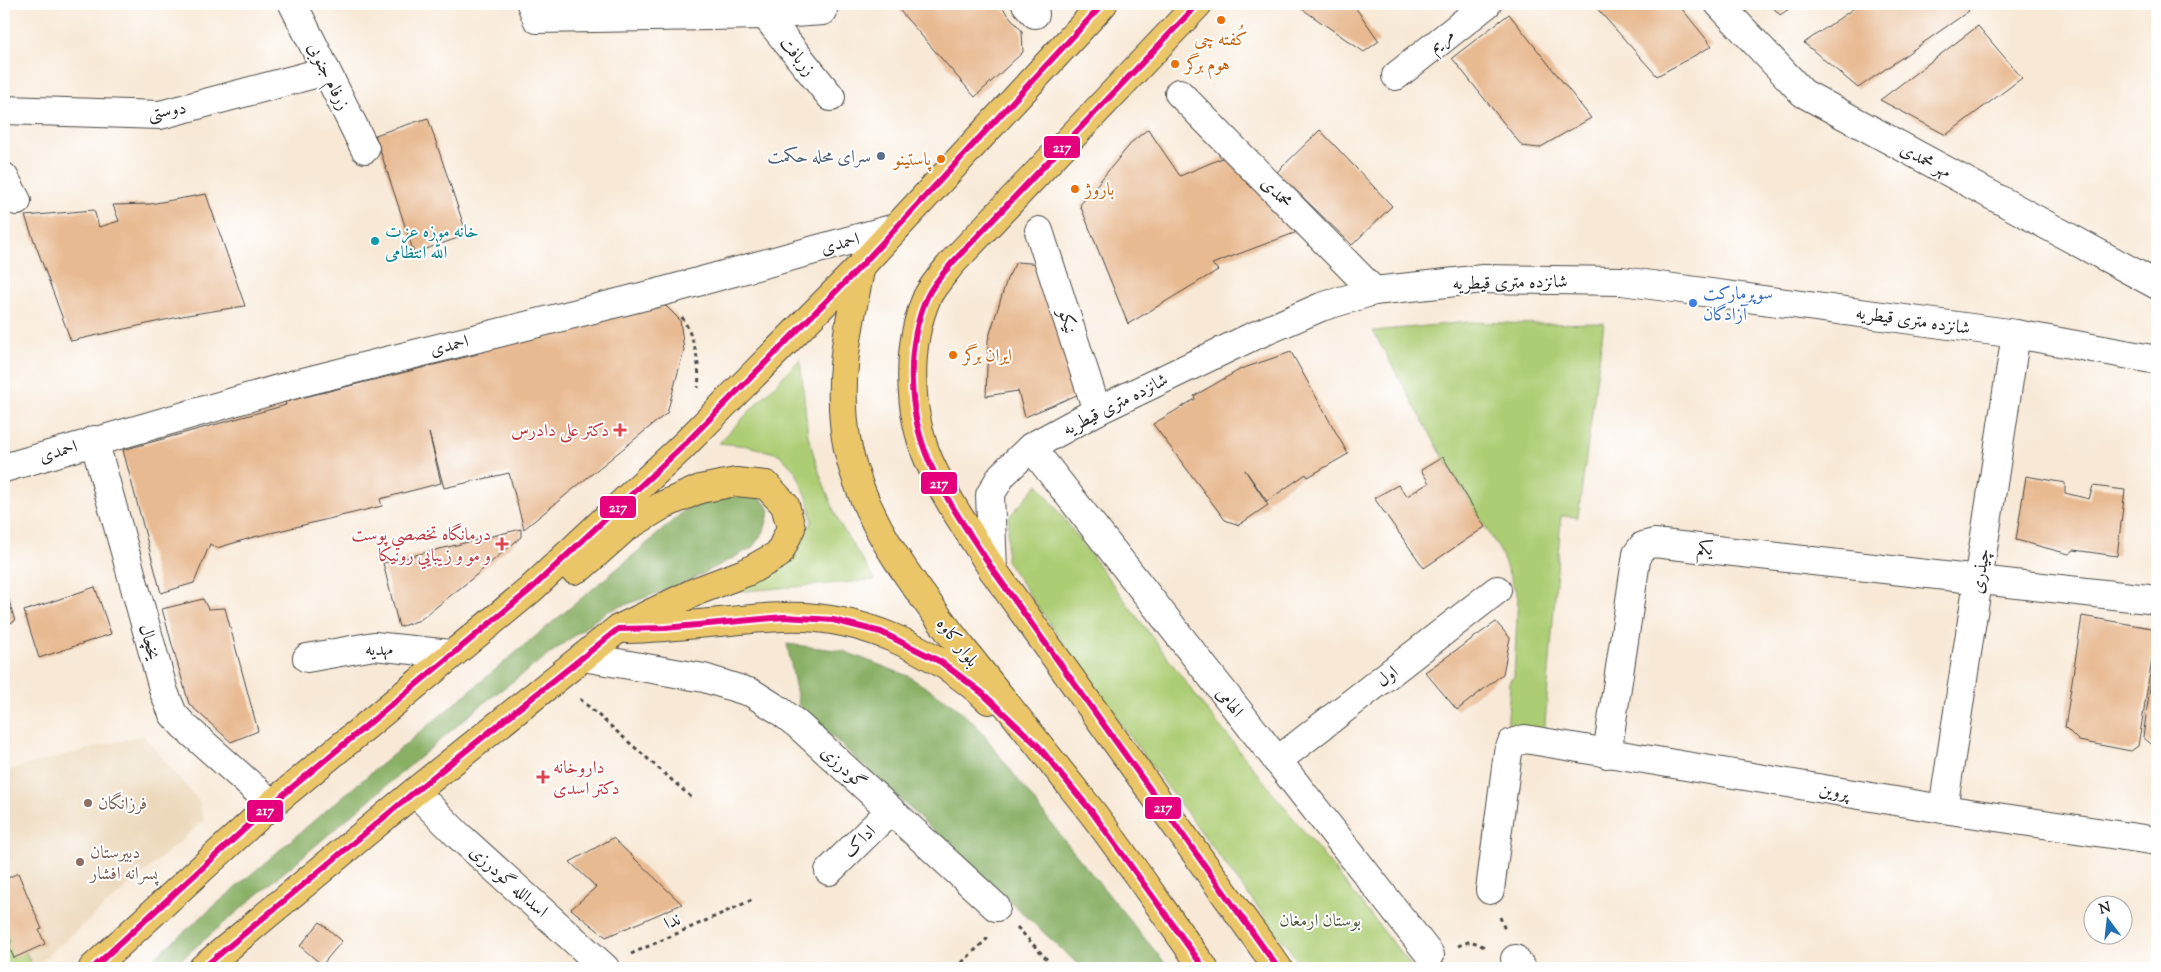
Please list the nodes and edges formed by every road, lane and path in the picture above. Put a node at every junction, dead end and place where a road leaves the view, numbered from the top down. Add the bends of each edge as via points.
1 (293, 4) edge
2 (532, 4) edge
3 (1088, 4) edge
4 (1103, 4) edge
5 (1198, 4) edge
6 (1487, 4) edge
7 (1718, 4) edge
8 (823, 11) dead end
9 (765, 15) junction
10 (1065, 44) junction
11 (326, 71) junction
12 (1396, 76) dead end
13 (1179, 93) dead end
14 (831, 97) dead end
15 (4, 110) edge
16 (365, 149) dead end
17 (4, 177) edge
18 (17, 201) dead end
19 (895, 228) junction
20 (1039, 231) dead end
21 (860, 266) junction
22 (2157, 285) edge
23 (1374, 291) junction
24 (661, 292) junction
25 (2016, 334) junction
26 (2157, 360) edge
27 (697, 392) dead end
28 (1097, 411) junction
29 (94, 440) junction
30 (1031, 447) junction
31 (4, 468) edge
32 (993, 570) junction
33 (1978, 580) junction
34 (530, 590) junction
35 (1497, 590) dead end
36 (2157, 600) edge
37 (618, 629) junction
38 (452, 654) junction
39 (307, 658) dead end
40 (583, 658) junction
41 (556, 678) junction
42 (1038, 746) junction
43 (1607, 754) junction
44 (1277, 761) junction
45 (415, 792) junction
46 (691, 797) dead end
47 (272, 804) junction
48 (1943, 809) junction
49 (890, 811) junction
50 (2157, 841) edge
51 (828, 871) dead end
52 (1490, 890) joint
53 (752, 900) dead end
54 (1002, 913) junction
55 (1430, 956) joint
56 (1518, 964) edge
57 (604, 967) edge
58 (93, 968) edge
59 (203, 968) edge
60 (956, 968) edge
61 (1055, 968) edge
62 (1204, 968) edge
63 (1278, 968) edge

1 - 11 street, زرفام جنوبی
2 - 9 street, زربافت via 537,19
3 - 10 street
4 - 10 main road
5 - 32 main road via 952,262 928,296 918,327 913,359 918,426 929,460
6 - 12 street, مریم
7 - 22 street, مهر محمدی via 1803,93
8 - 9 street, زربافت
9 - 14 street, زربافت
10 - 19 main road
11 - 15 street, دوستی via 160,115
11 - 16 street, زرفام جنوبی
13 - 23 street, محمدی
17 - 18 street
19 - 21 main road
19 - 24 street, احمدی
20 - 28 street, نیکو
21 - 34 main road via 684,446
21 - 42 main road, بلوار کاوه via 846,332 842,408 848,449 860,485 895,556
23 - 25 street, شانزده متری قیطریه via 1483,279 1622,281
23 - 28 street, شانزده متری قیطریه via 1305,314 1247,339
24 - 27 path via 688,328 696,352
24 - 29 street, احمدی via 299,383
25 - 26 street, شانزده متری قیطریه
25 - 33 street, چیذری
28 - 30 street, شانزده متری قیطریه
29 - 31 street, احمدی
29 - 47 street, یخچال via 164,692 173,714
30 - 32 street, شانزده متری قیطریه via 1002,474 990,495
30 - 44 street, الهامی
32 - 63 main road
33 - 36 street, یکم
33 - 43 street, یکم via 1654,542 1643,546 1637,554
33 - 48 street, چیذری
34 - 37 main road via 581,567 625,528 663,505 700,489 736,482 766,485 785,505 791,528 779,554 747,572
34 - 38 main road
35 - 44 street, اول
37 - 40 main road
37 - 42 main road via 784,617 833,620 881,632 941,662 981,692
38 - 39 street, مهدیه via 374,646
38 - 47 main road
40 - 41 main road
40 - 49 street, گودرزی via 704,678 752,693 798,725
41 - 45 main road
41 - 46 path
42 - 62 main road, بلوار کاوه via 1092,812
43 - 48 street, پروین
43 - 52 street, پروین via 1525,739 1512,743 1508,752
44 - 55 street, الهامی
45 - 57 street, اسدالله گودرزی
45 - 59 main road
47 - 58 main road
48 - 50 street, پروین
49 - 51 street, اداک
49 - 54 street, گودرزی
52 - 56 path
53 - 57 path, ندا
54 - 60 path
54 - 61 path
55 - 56 path via 1470,941

